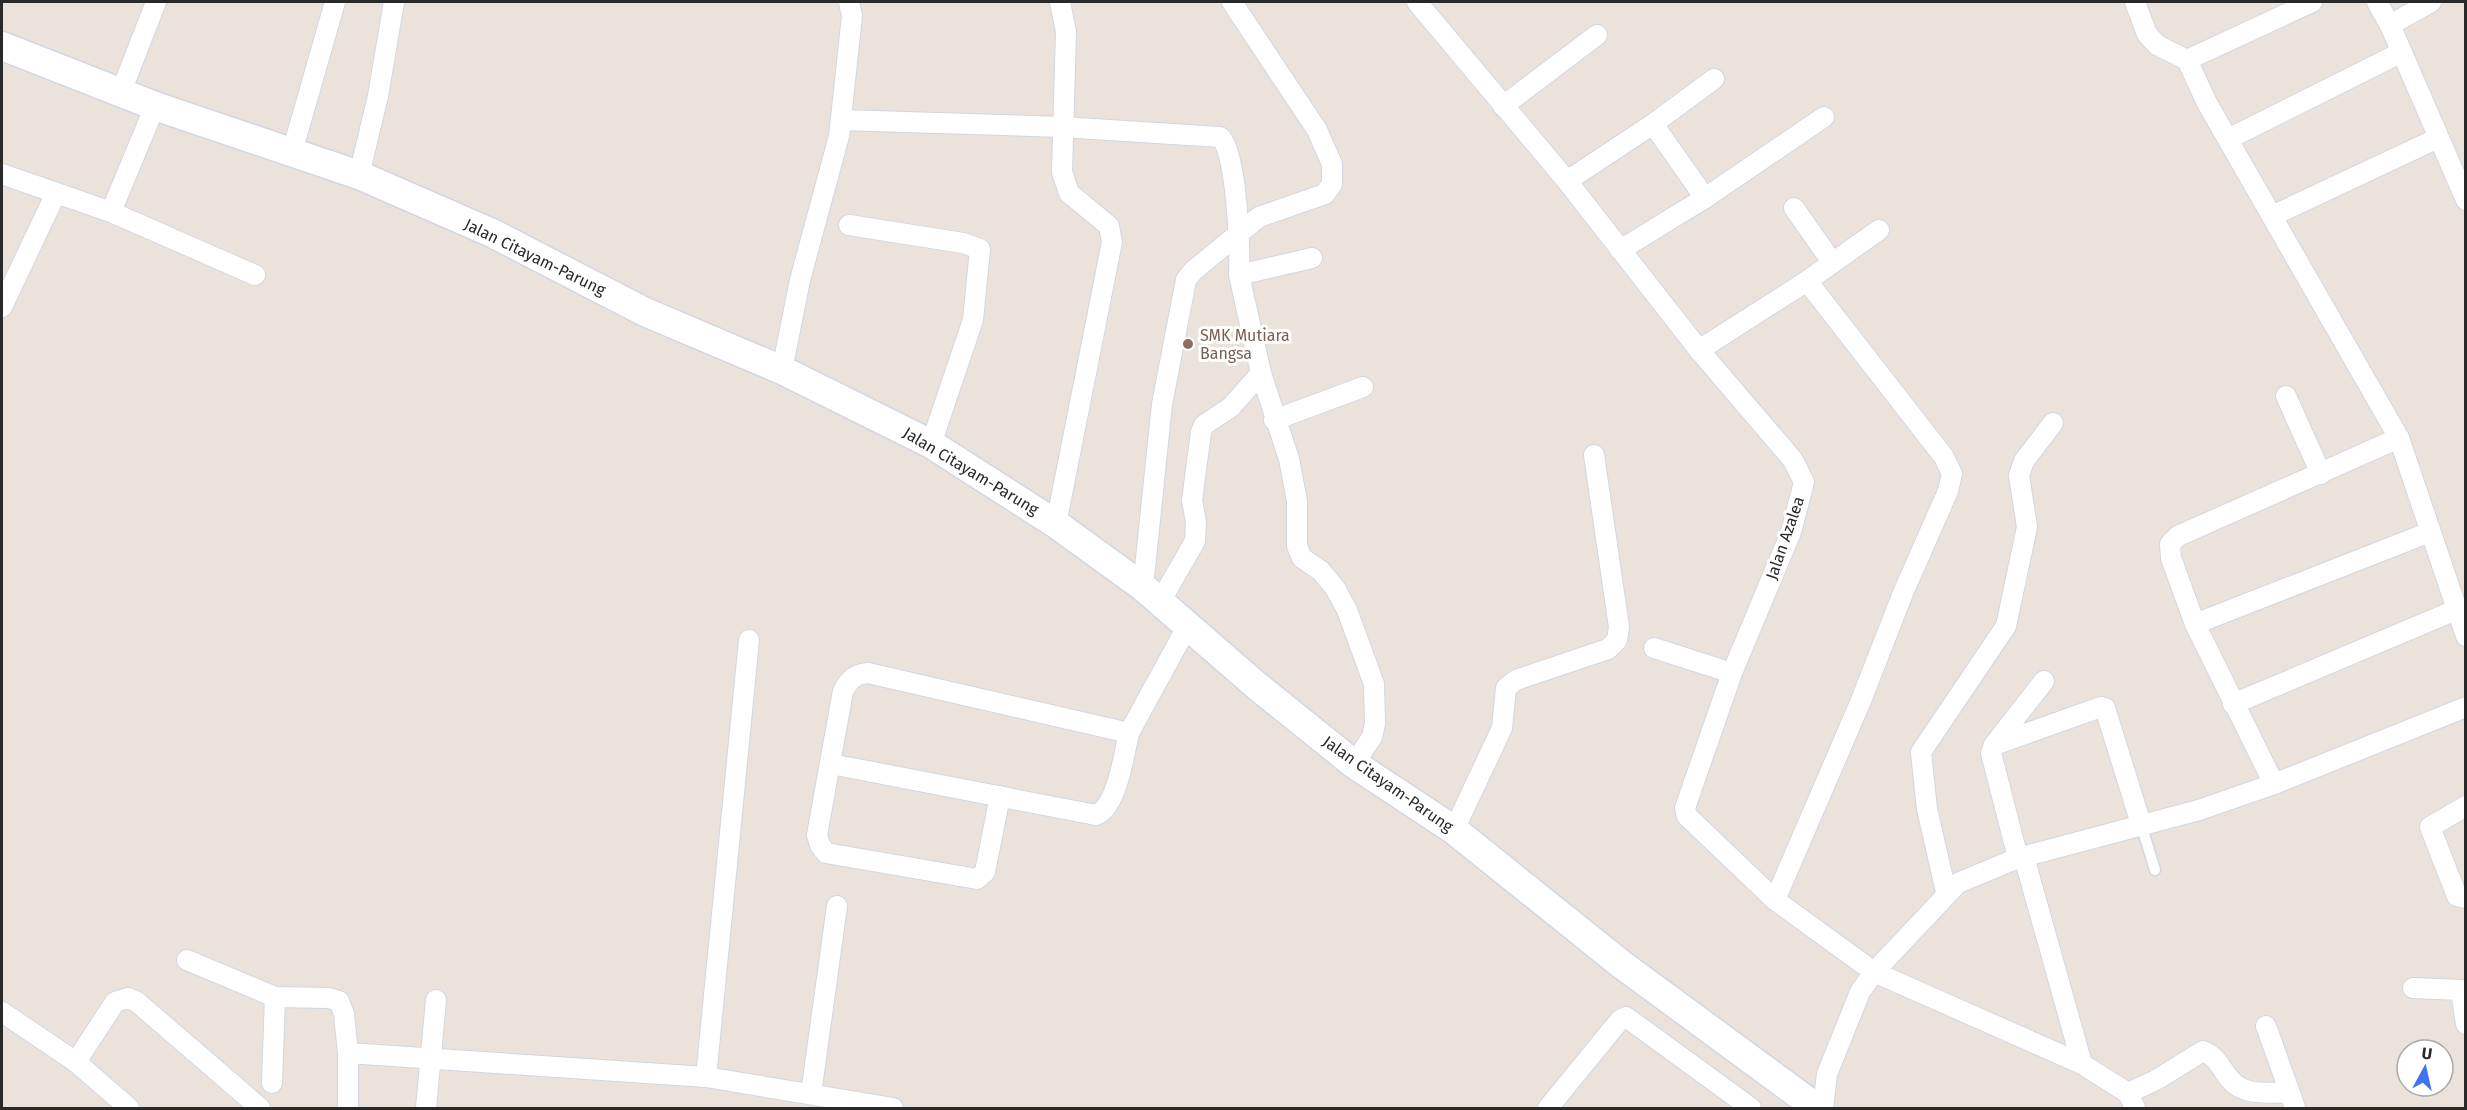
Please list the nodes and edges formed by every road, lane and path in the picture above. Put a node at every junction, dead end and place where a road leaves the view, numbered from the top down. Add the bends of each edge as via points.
1 (156, 2) edge
2 (335, 2) edge
3 (394, 2) edge
4 (849, 2) edge
5 (1060, 2) edge
6 (1232, 2) edge
7 (1417, 2) edge
8 (2136, 2) edge
9 (2312, 2) edge
10 (2376, 2) edge
11 (2431, 2) edge
12 (2390, 25) junction
13 (1597, 35) dead end
14 (2, 46) edge
15 (2402, 52) junction
16 (2187, 60) junction
17 (1714, 79) dead end
18 (121, 92) junction
19 (155, 106) junction
20 (1503, 106) junction
21 (1824, 117) dead end
22 (841, 120) junction
23 (1653, 124) junction
24 (1062, 127) junction
25 (2438, 138) junction
26 (2228, 139) junction
27 (292, 152) junction
28 (2, 174) edge
29 (359, 175) junction
30 (1567, 181) junction
31 (56, 193) junction
32 (1705, 198) junction
33 (2466, 200) edge
34 (1794, 208) dead end
35 (111, 212) junction
36 (2272, 216) junction
37 (849, 225) dead end
38 (1879, 230) dead end
39 (1239, 232) junction
40 (1620, 250) junction
41 (1312, 258) dead end
42 (1832, 262) junction
43 (1239, 274) junction
44 (255, 275) dead end
45 (1807, 281) junction
46 (2, 307) edge
47 (1698, 350) junction
48 (782, 370) junction
49 (1261, 373) junction
50 (1363, 387) dead end
51 (2286, 396) dead end
52 (1274, 420) junction
53 (2053, 423) dead end
54 (2399, 438) junction
55 (931, 444) junction
56 (1594, 455) dead end
57 (2321, 474) junction
58 (1056, 524) junction
59 (2430, 531) junction
60 (1152, 595) junction
61 (2458, 609) junction
62 (2195, 624) junction
63 (1188, 625) junction
64 (2466, 636) edge
65 (749, 640) dead end
66 (1654, 648) dead end
67 (1732, 673) junction
68 (2044, 681) dead end
69 (2234, 704) junction
70 (2466, 707) edge
71 (1129, 733) junction
72 (1994, 745) junction
73 (831, 764) junction
74 (1354, 764) junction
75 (2274, 784) junction
76 (1000, 796) junction
77 (2466, 806) edge
78 (2141, 824) junction
79 (1454, 830) junction
80 (2021, 857) junction
81 (2155, 870) dead end
82 (1946, 892) junction
83 (2466, 898) edge
84 (1775, 900) junction
85 (837, 906) dead end
86 (187, 960) dead end
87 (1874, 972) junction
88 (2413, 988) dead end
89 (275, 997) junction
90 (436, 1000) dead end
91 (2, 1012) edge
92 (2466, 1024) edge
93 (2266, 1026) dead end
94 (348, 1053) junction
95 (430, 1059) junction
96 (76, 1062) junction
97 (2082, 1064) junction
98 (706, 1077) junction
99 (272, 1083) dead end
100 (811, 1094) junction
101 (2131, 1101) edge
102 (2293, 1101) edge
103 (129, 1108) edge
104 (260, 1108) edge
105 (348, 1108) edge
106 (426, 1108) edge
107 (893, 1108) edge
108 (1548, 1108) edge
109 (1751, 1108) edge
110 (1817, 1108) edge
111 (1823, 1108) edge

1 - 18 street
2 - 27 street
3 - 29 street
4 - 22 street via 852,16
5 - 24 street via 1066,32
6 - 39 street via 1317,130 1333,172 1332,184 1325,194 1259,217
7 - 20 street, Jalan Azalea
8 - 16 street via 2147,34 2157,45
9 - 16 street
10 - 12 street
11 - 12 street
12 - 15 street
13 - 20 street
14 - 18 main road, Jalan Citayam-Parung
15 - 25 street
15 - 26 street
16 - 26 street
17 - 23 street
18 - 19 main road, Jalan Citayam-Parung
19 - 27 main road, Jalan Citayam-Parung
19 - 35 street
20 - 30 street, Jalan Azalea
21 - 32 street
22 - 24 street
22 - 48 street via 800,280
23 - 30 street
23 - 32 street
24 - 39 street via 1220,138 1228,149
24 - 58 street via 1062,172 1070,193 1109,226 1112,242
25 - 33 street
25 - 36 street
26 - 36 street
27 - 29 main road, Jalan Citayam-Parung
28 - 31 street
29 - 48 main road, Jalan Citayam-Parung via 492,233 645,312
30 - 40 street, Jalan Azalea
31 - 35 street
31 - 46 street
32 - 40 street
34 - 42 street
35 - 44 street
36 - 54 street
37 - 55 street via 980,249 973,320
38 - 42 street
39 - 43 street
39 - 60 street via 1186,280 1162,404
40 - 47 street, Jalan Azalea
41 - 43 street
42 - 45 street
43 - 49 street
45 - 47 street
45 - 84 street via 1944,457 1952,474
47 - 67 street, Jalan Azalea via 1793,460 1804,482 1791,532
48 - 55 main road, Jalan Citayam-Parung
49 - 52 street
49 - 60 street via 1231,407 1204,425 1192,500 1195,542
50 - 52 street
51 - 57 street
52 - 74 street via 1289,459 1297,501 1297,546 1302,558 1321,572 1339,595 1374,684 1372,736
53 - 82 street via 2024,461 2019,475 2027,527 2006,626 1921,752 1926,809
54 - 57 street
54 - 59 street
55 - 58 main road, Jalan Citayam-Parung
56 - 79 street via 1617,640 1608,649 1516,680 1506,688 1502,728
57 - 62 street via 2172,541 2171,558
58 - 60 main road, Jalan Citayam-Parung
59 - 61 street
59 - 62 street
60 - 63 main road, Jalan Citayam-Parung
61 - 64 street
61 - 69 street
62 - 69 street
63 - 71 street
63 - 74 main road, Jalan Citayam-Parung
65 - 98 street
66 - 67 street
67 - 84 street, Jalan Azalea via 1685,812
68 - 72 street
69 - 75 street
70 - 75 street
71 - 73 street via 867,673 854,676 843,691
71 - 76 street via 1111,802 1103,812 1087,814
72 - 78 street via 2101,706 2105,708
72 - 80 street via 1991,753
73 - 76 street
73 - 76 street via 817,835 822,849 833,855 976,879 985,872
74 - 79 main road, Jalan Citayam-Parung
75 - 78 street via 2199,810
77 - 83 street via 2430,827 2457,897
78 - 80 street
78 - 81 lane
79 - 110 main road, Jalan Citayam-Parung via 1621,964
80 - 82 street via 1958,883
80 - 97 street
82 - 87 street
84 - 87 street, Jalan Azalea
85 - 100 street
86 - 89 street
87 - 97 street, Jalan Azalea
87 - 111 street via 1860,992 1841,1035 1827,1074
88 - 92 street via 2461,990
89 - 94 street via 339,1001
89 - 99 street
90 - 95 street
91 - 96 street
93 - 102 street
94 - 95 street
94 - 105 street
95 - 98 street
95 - 106 street
96 - 103 street
96 - 104 street via 115,1002 128,998
97 - 101 street, Jalan Azalea
98 - 100 street
100 - 107 street
101 - 102 street via 2156,1080 2204,1051 2238,1086
108 - 109 street via 1626,1017

